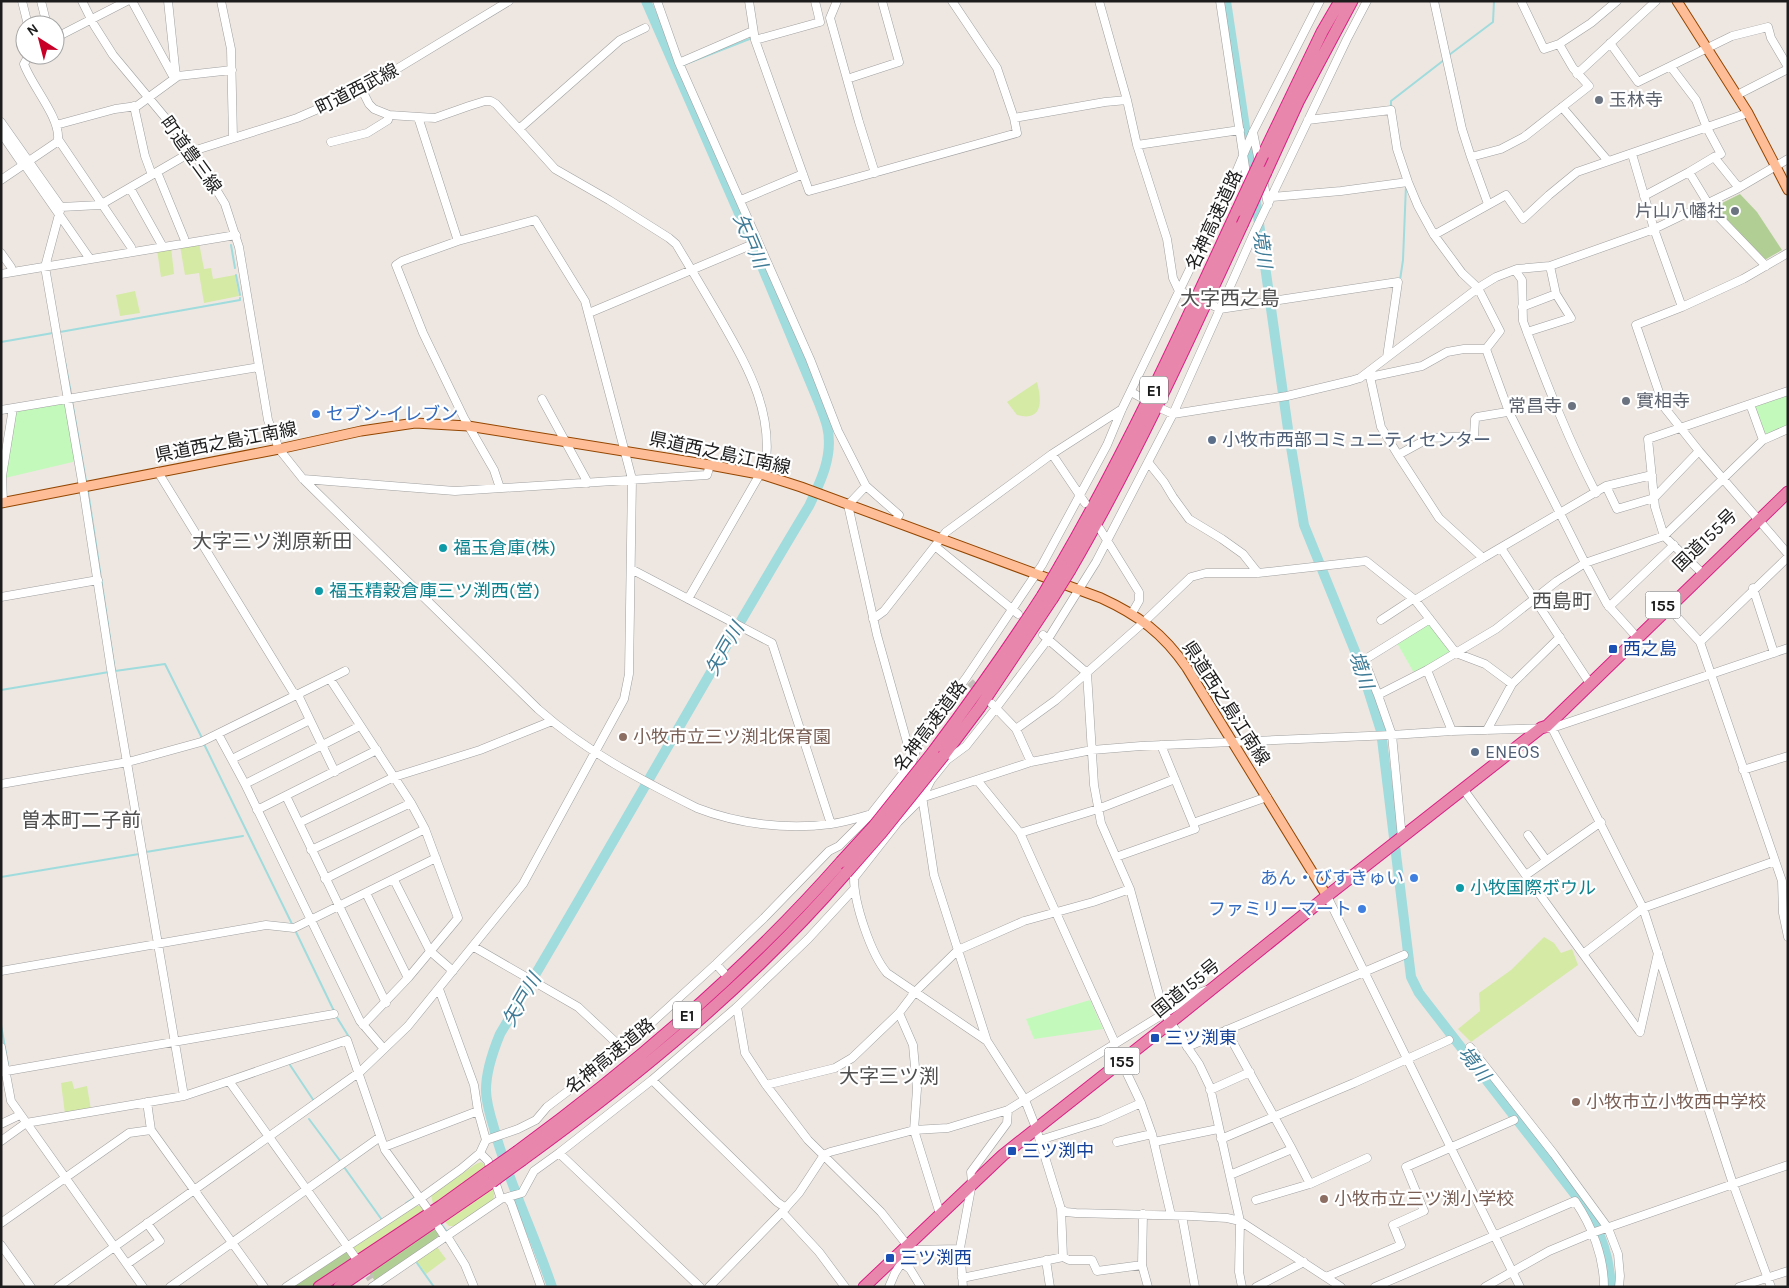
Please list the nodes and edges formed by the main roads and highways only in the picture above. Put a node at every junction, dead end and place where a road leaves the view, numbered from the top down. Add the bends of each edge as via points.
1 (1340, 1) edge
2 (1352, 1) edge
3 (1677, 1) edge
4 (1308, 73) junction
5 (1788, 190) edge
6 (1788, 483) edge
7 (1788, 492) edge
8 (2, 503) edge
9 (1757, 517) junction
10 (1066, 567) junction
11 (1667, 606) junction
12 (1547, 728) junction
13 (1327, 896) junction
14 (490, 1177) junction
15 (320, 1287) edge
16 (339, 1287) edge
17 (864, 1287) edge

1 - 4 highway, 名神高速道路 / E1
2 - 4 highway, 名神高速道路 / E1
3 - 5 main road via 1748,113
4 - 10 highway, 名神高速道路 / E1, bridge via 1263,155 1154,390
4 - 10 highway, 名神高速道路 / E1, bridge via 1159,404 1124,473
6 - 9 highway, 国道155号 / 155
7 - 9 highway, 国道155号 / 155
8 - 13 main road, 県道西之島江南線 via 361,431 436,423 710,464 762,475 895,522 939,543 1101,598 1132,613 1164,638 1177,653
9 - 11 highway, 国道155号 / 155
9 - 11 highway, 国道155号 / 155 via 1699,570
10 - 14 highway, 名神高速道路 / E1, bridge via 1019,651 980,707 938,754 882,832 796,927 700,1018 630,1077
11 - 12 highway, 国道155号 / 155
11 - 12 highway, 国道155号 / 155 via 1543,722
12 - 13 highway, 国道155号 / 155
13 - 17 highway, 国道155号 / 155 via 1215,987 1168,1018 1121,1061 1003,1155
14 - 15 highway, 名神高速道路 / E1
14 - 16 highway, 名神高速道路 / E1

